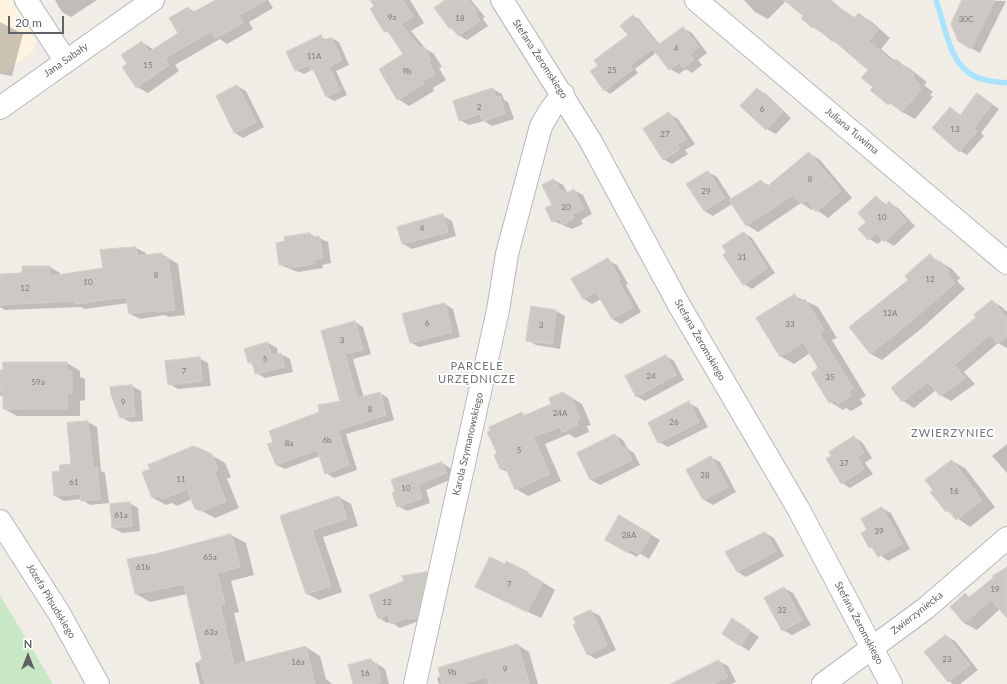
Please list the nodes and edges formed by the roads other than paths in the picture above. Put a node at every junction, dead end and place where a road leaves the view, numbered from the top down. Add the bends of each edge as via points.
1 (26, 0) edge
2 (153, 0) edge
3 (502, 0) edge
4 (696, 0) edge
5 (65, 60) junction
6 (563, 94) junction
7 (0, 108) edge
8 (1007, 263) edge
9 (0, 520) edge
10 (1007, 538) edge
11 (872, 648) junction
12 (98, 684) edge
13 (415, 684) edge
14 (823, 684) edge
15 (891, 684) edge

1 - 5 street
2 - 5 street, Jana Sabały
3 - 6 street, Stefana Żeromskiego
4 - 8 street, Juliana Tuwima
5 - 7 street, Jana Sabały
6 - 11 street, Stefana Żeromskiego via 679,305 799,510
6 - 13 street, Karola Szymanowskiego via 541,126 507,254 496,318
9 - 12 street, Józefa Piłsudskiego via 56,607
10 - 11 street, Zwierzyniecka via 926,608
11 - 14 street, Zwierzyniecka
11 - 15 street, Stefana Żeromskiego

